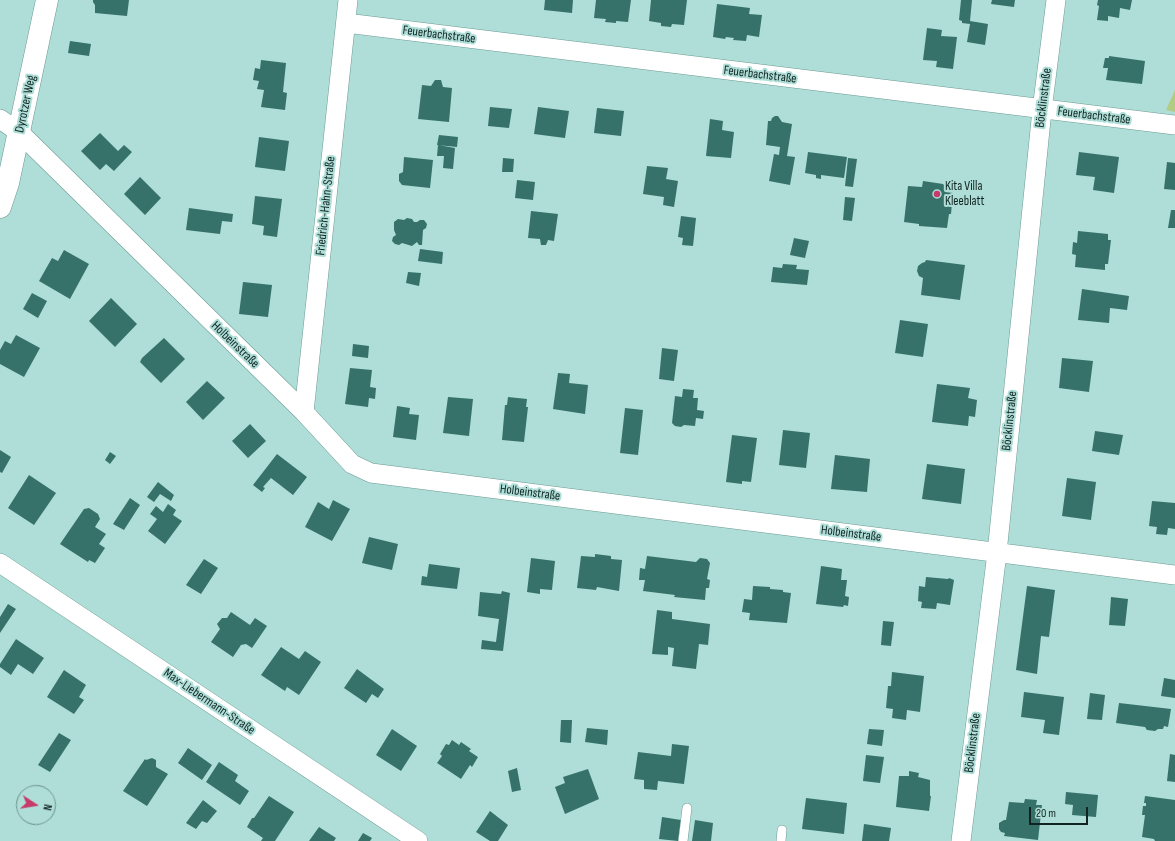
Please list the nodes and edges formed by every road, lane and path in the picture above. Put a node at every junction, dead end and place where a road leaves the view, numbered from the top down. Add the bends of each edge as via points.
1 (47, 0) edge
2 (348, 0) edge
3 (1056, 0) edge
4 (346, 23) junction
5 (1042, 110) junction
6 (0, 119) edge
7 (1175, 125) edge
8 (20, 133) junction
9 (0, 208) edge
10 (304, 412) junction
11 (997, 553) junction
12 (0, 563) edge
13 (1175, 575) edge
14 (687, 808) dead end
15 (782, 830) dead end
16 (418, 841) edge
17 (683, 841) edge
18 (781, 841) edge
19 (961, 841) edge

1 - 8 street, Dyrotzer Weg
2 - 4 street, Friedrich-Hahn-Straße
3 - 5 street, Böcklinstraße
4 - 5 street, Feuerbachstraße
4 - 10 street, Friedrich-Hahn-Straße
5 - 7 street, Feuerbachstraße
5 - 11 street, Böcklinstraße
6 - 8 street, Holbeinstraße
8 - 9 street, Dyrotzer Weg
8 - 10 street, Holbeinstraße
10 - 11 street, Holbeinstraße via 352,464 371,473
11 - 13 street, Holbeinstraße
11 - 19 street, Böcklinstraße
12 - 16 street, Max-Liebermann-Straße
14 - 17 lane
15 - 18 lane

